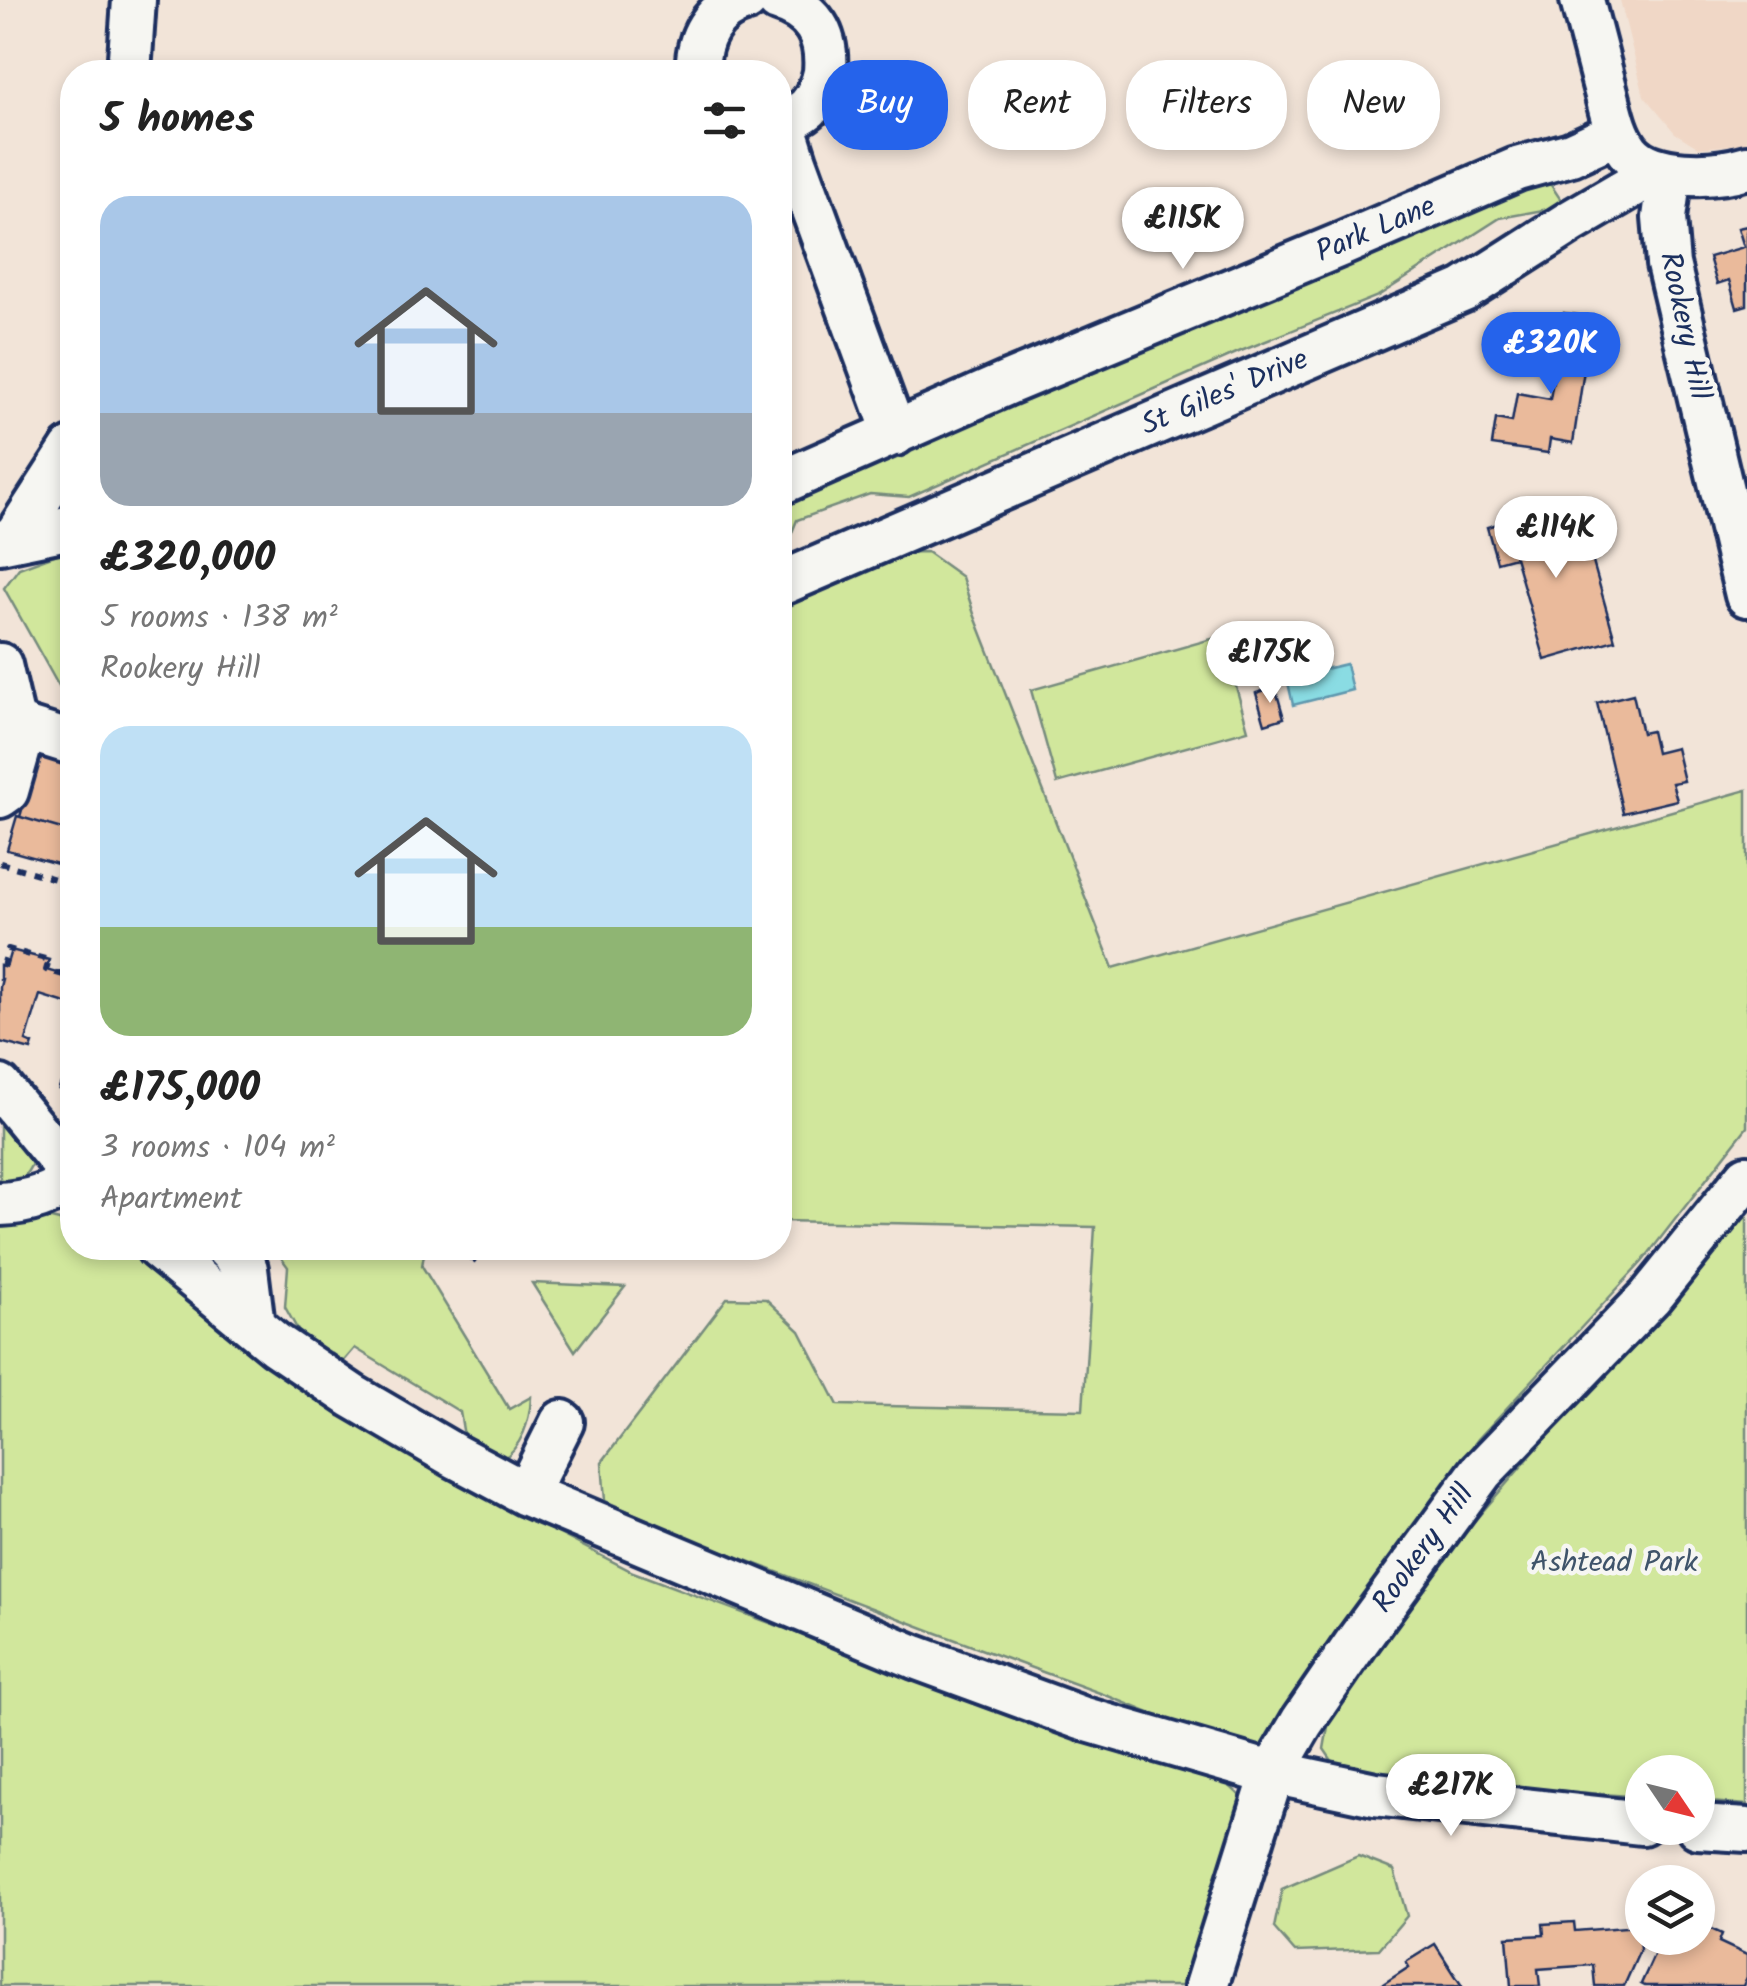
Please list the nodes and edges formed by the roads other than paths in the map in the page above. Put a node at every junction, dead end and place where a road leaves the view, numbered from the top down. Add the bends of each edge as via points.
1 (134, 0) edge
2 (746, 0) edge
3 (778, 0) edge
4 (1582, 0) edge
5 (130, 60) edge
6 (699, 60) edge
7 (792, 117) edge
8 (1617, 133) junction
9 (792, 154) edge
10 (1747, 167) edge
11 (1660, 170) junction
12 (895, 434) junction
13 (60, 465) edge
14 (792, 477) edge
15 (60, 529) edge
16 (7, 540) edge
17 (792, 579) edge
18 (1747, 595) edge
19 (0, 665) edge
20 (11, 729) edge
21 (60, 739) edge
22 (0, 796) edge
23 (0, 1074) edge
24 (0, 1087) edge
25 (60, 1122) edge
26 (60, 1162) edge
27 (1747, 1177) edge
28 (60, 1188) edge
29 (0, 1204) edge
30 (173, 1260) edge
31 (237, 1260) edge
32 (253, 1326) junction
33 (562, 1422) dead end
34 (526, 1494) junction
35 (1273, 1772) junction
36 (1625, 1821) edge
37 (1715, 1828) edge
38 (1747, 1830) edge
39 (1206, 1986) edge

1 - 5 street
2 - 6 street via 716,16 700,41
3 - 7 street via 796,6 816,26 826,54 824,83 808,108
4 - 8 street
8 - 11 street via 1629,153
8 - 12 street, Park Lane via 1517,169
9 - 12 street
10 - 11 street via 1705,174
11 - 17 street, St Giles' Drive via 1464,290
11 - 18 street, Rookery Hill via 1668,264
12 - 14 street, Park Lane
13 - 16 street
15 - 16 street
19 - 20 street
20 - 21 street
20 - 22 street via 7,791
23 - 25 street via 42,1100
24 - 26 street
27 - 35 street, Rookery Hill via 1650,1297 1481,1472 1358,1639
28 - 29 street
30 - 32 street
31 - 32 street via 246,1270
32 - 34 street via 364,1402
33 - 34 street
34 - 35 street via 914,1657 1081,1718
35 - 36 street via 1375,1794
35 - 39 street, Rookery Hill
37 - 38 street

